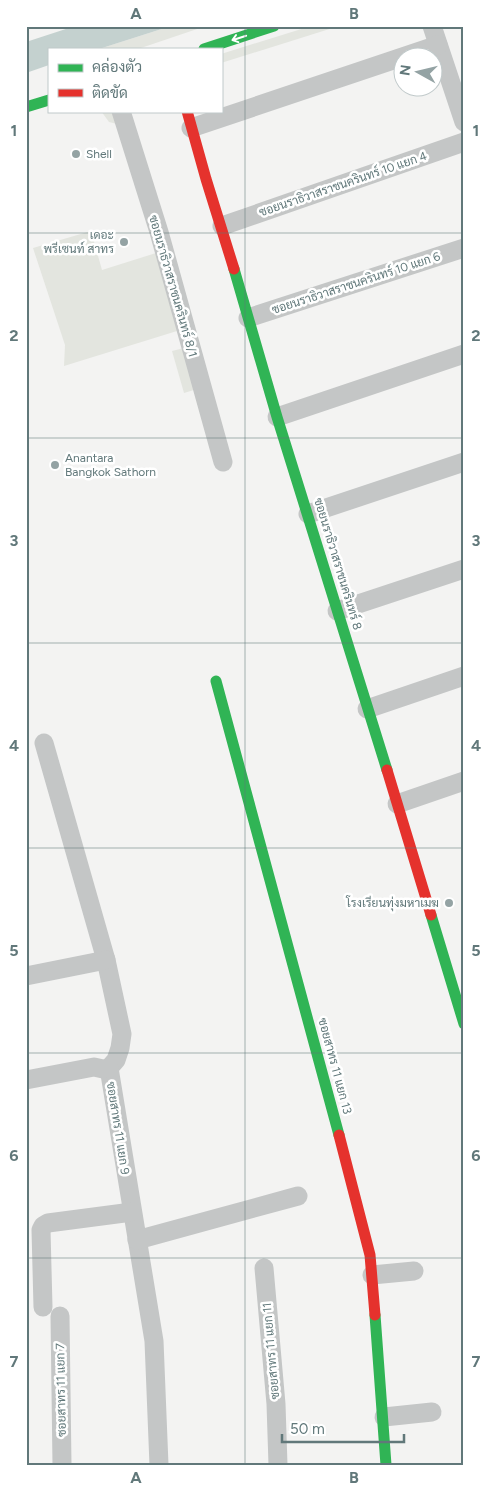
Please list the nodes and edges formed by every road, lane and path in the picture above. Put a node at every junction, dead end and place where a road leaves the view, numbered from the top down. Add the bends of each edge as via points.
1 (274, 26) edge
2 (432, 26) edge
3 (438, 45) junction
4 (207, 48) edge
5 (48, 100) edge
6 (26, 107) edge
7 (222, 109) edge
8 (121, 112) edge
9 (213, 112) edge
10 (189, 119) edge
11 (464, 122) edge
12 (464, 142) edge
13 (222, 226) junction
14 (464, 248) edge
15 (248, 318) junction
16 (464, 354) edge
17 (277, 417) junction
18 (223, 462) dead end
19 (464, 462) edge
20 (308, 514) junction
21 (464, 569) edge
22 (337, 611) junction
23 (464, 676) edge
24 (216, 681) dead end
25 (367, 709) junction
26 (44, 743) dead end
27 (464, 781) edge
28 (397, 804) junction
29 (106, 960) junction
30 (26, 976) edge
31 (464, 1024) edge
32 (108, 1068) junction
33 (26, 1080) edge
34 (298, 1196) dead end
35 (132, 1212) junction
36 (137, 1240) junction
37 (264, 1268) dead end
38 (414, 1271) dead end
39 (372, 1275) junction
40 (432, 1412) dead end
41 (384, 1417) junction
42 (62, 1465) edge
43 (159, 1465) edge
44 (278, 1465) edge
45 (386, 1465) edge

1 -> 4 street
2 - 3 street
3 - 7 street
3 - 11 street
5 - 6 street
8 - 18 street, ซอยนราธิวาสราชนครินทร์ 8/1 via 159,232
9 - 10 street
10 - 13 street, ซอยนราธิวาสราชนครินทร์ 8
12 - 13 street, ซอยนราธิวาสราชนครินทร์ 10 แยก 4
13 - 15 street, ซอยนราธิวาสราชนครินทร์ 8
14 - 15 street, ซอยนราธิวาสราชนครินทร์ 10 แยก 6
15 - 17 street, ซอยนราธิวาสราชนครินทร์ 8
16 - 17 street
17 - 20 street, ซอยนราธิวาสราชนครินทร์ 8
19 - 20 street
20 - 22 street, ซอยนราธิวาสราชนครินทร์ 8
21 - 22 street
22 - 25 street, ซอยนราธิวาสราชนครินทร์ 8
23 - 25 street
24 - 39 street, ซอยสาทร 11 แยก 13 via 352,1181
25 - 28 street, ซอยนราธิวาสราชนครินทร์ 8
26 - 29 street, ซอยสาทร 11 แยก 9
27 - 28 street
28 - 31 street, ซอยนราธิวาสราชนครินทร์ 8
29 - 30 street
29 - 32 street, ซอยสาทร 11 แยก 9 via 122,1034 116,1060
32 - 33 street via 94,1067
32 - 35 street, ซอยสาทร 11 แยก 9
34 - 36 street
35 - 36 street, ซอยสาทร 11 แยก 9
35 - 42 street, ซอยสาทร 11 แยก 7 via 48,1224 41,1230 51,1311
36 - 43 street, ซอยสาทร 11 แยก 9 via 154,1341
37 - 44 street, ซอยสาทร 11 แยก 11
38 - 39 street
39 - 41 street, ซอยสาทร 11 แยก 13
40 - 41 street
41 - 45 street, ซอยสาทร 11 แยก 13

